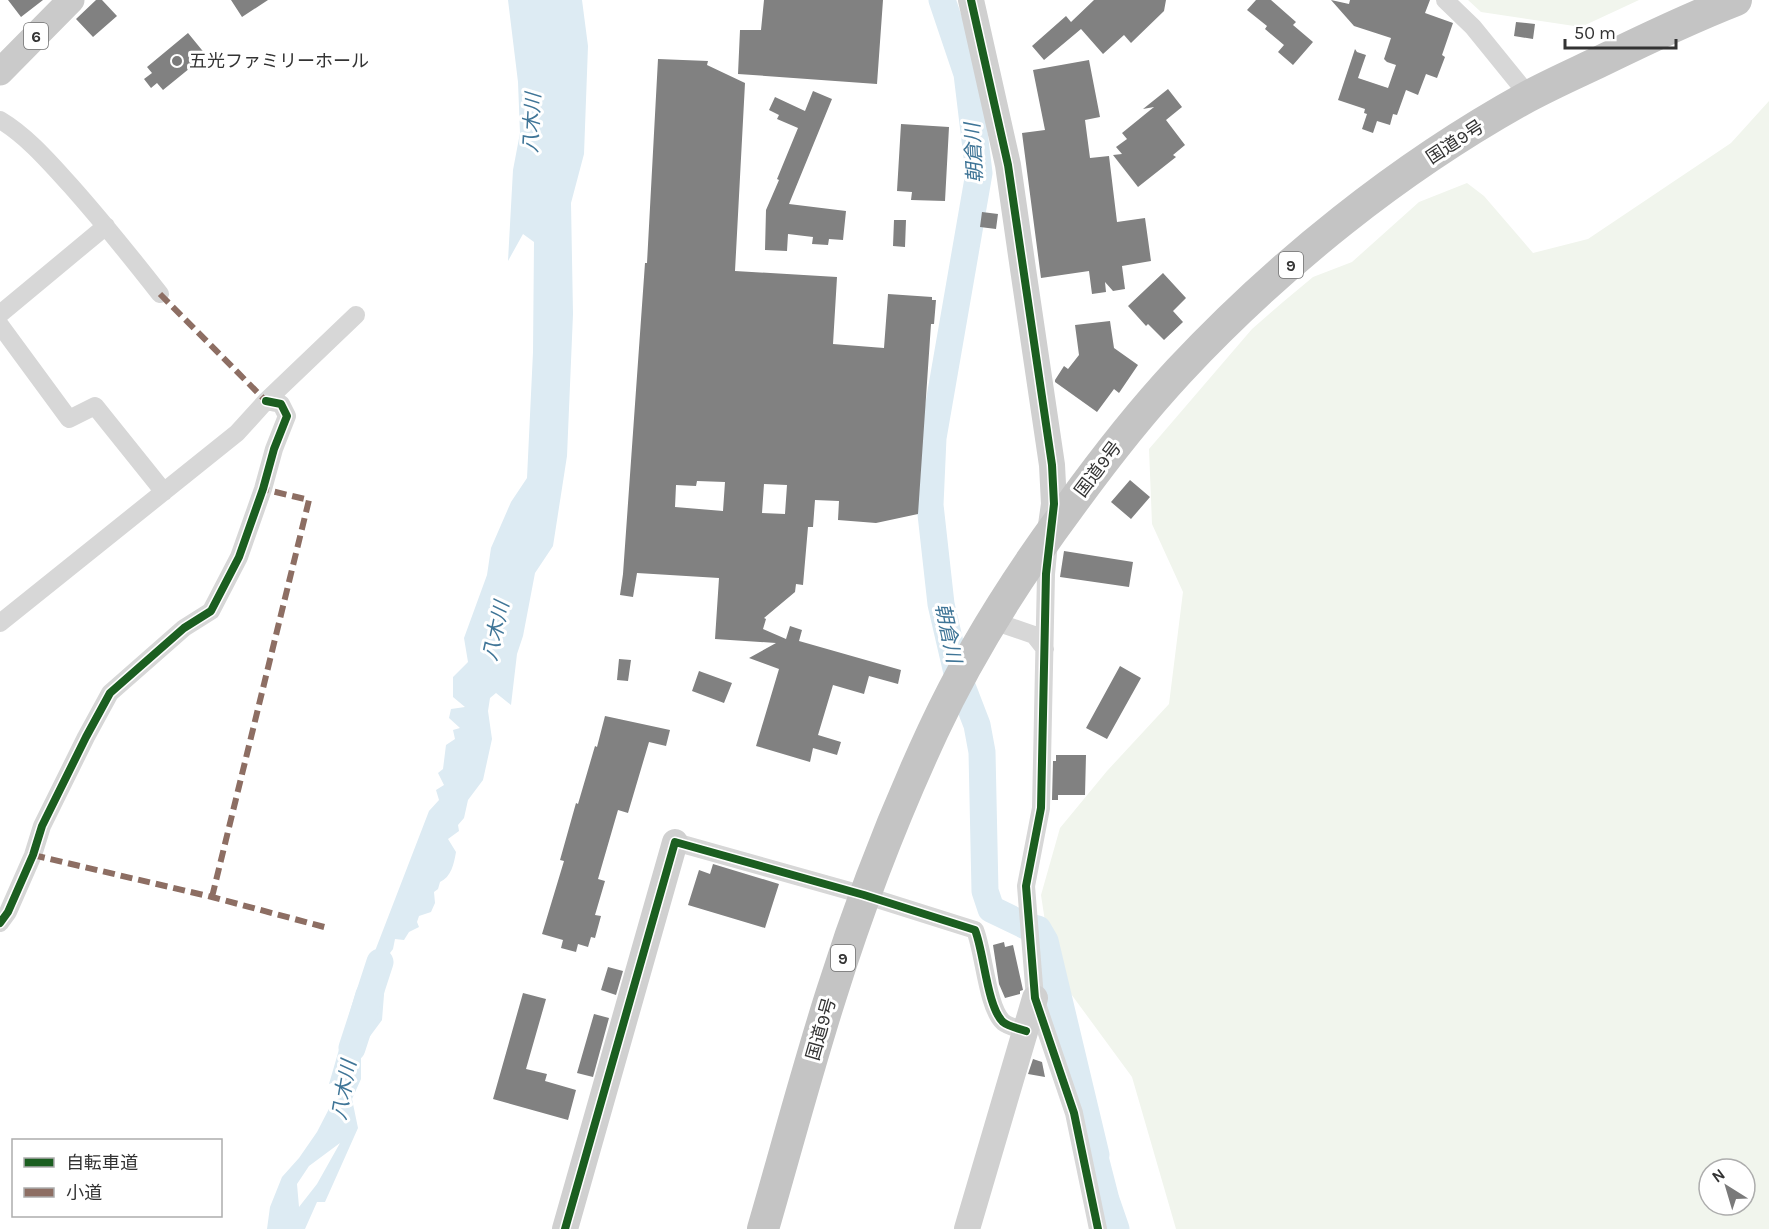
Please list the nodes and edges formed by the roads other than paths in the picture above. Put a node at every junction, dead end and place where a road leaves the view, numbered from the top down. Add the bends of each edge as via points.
1 (71, 0) edge
2 (971, 0) edge
3 (1445, 0) edge
4 (1736, 0) edge
5 (0, 72) edge
6 (1529, 96) junction
7 (0, 120) edge
8 (106, 226) junction
9 (160, 294) dead end
10 (0, 314) edge
11 (356, 315) dead end
12 (0, 325) edge
13 (266, 401) junction
14 (164, 492) junction
15 (1050, 532) junction
16 (993, 621) junction
17 (0, 623) edge
18 (1045, 649) junction
19 (675, 842) joint
20 (864, 895) junction
21 (0, 923) edge
22 (1035, 998) junction
23 (1026, 1031) junction
24 (565, 1229) edge
25 (763, 1229) edge
26 (968, 1229) edge
27 (1098, 1229) edge

1 - 5 main road, 6
2 - 15 street via 1008,165 1052,465 1054,504
3 - 6 street via 1473,27
4 - 6 highway, 国道9号 / 9 via 1689,18
6 - 15 highway, 国道9号 / 9 via 1400,179 1265,287 1178,372 1105,458
7 - 8 street via 54,167
8 - 9 street
8 - 10 street
11 - 13 street
12 - 14 street via 69,418 95,406
13 - 14 street via 237,433
13 - 21 street via 281,404 287,416 239,557 211,611 184,628 110,693 42,826 33,855
14 - 17 street
15 - 16 highway, 国道9号 / 9
15 - 18 street
16 - 18 street via 1034,635
16 - 20 highway, 国道9号 / 9 via 950,697
18 - 22 street via 1041,808 1026,886
19 - 20 street
19 - 24 street
20 - 23 street via 975,930 1000,1019
20 - 25 highway, 国道9号 / 9 via 831,992
22 - 23 street
22 - 27 street via 1074,1113
23 - 26 street

